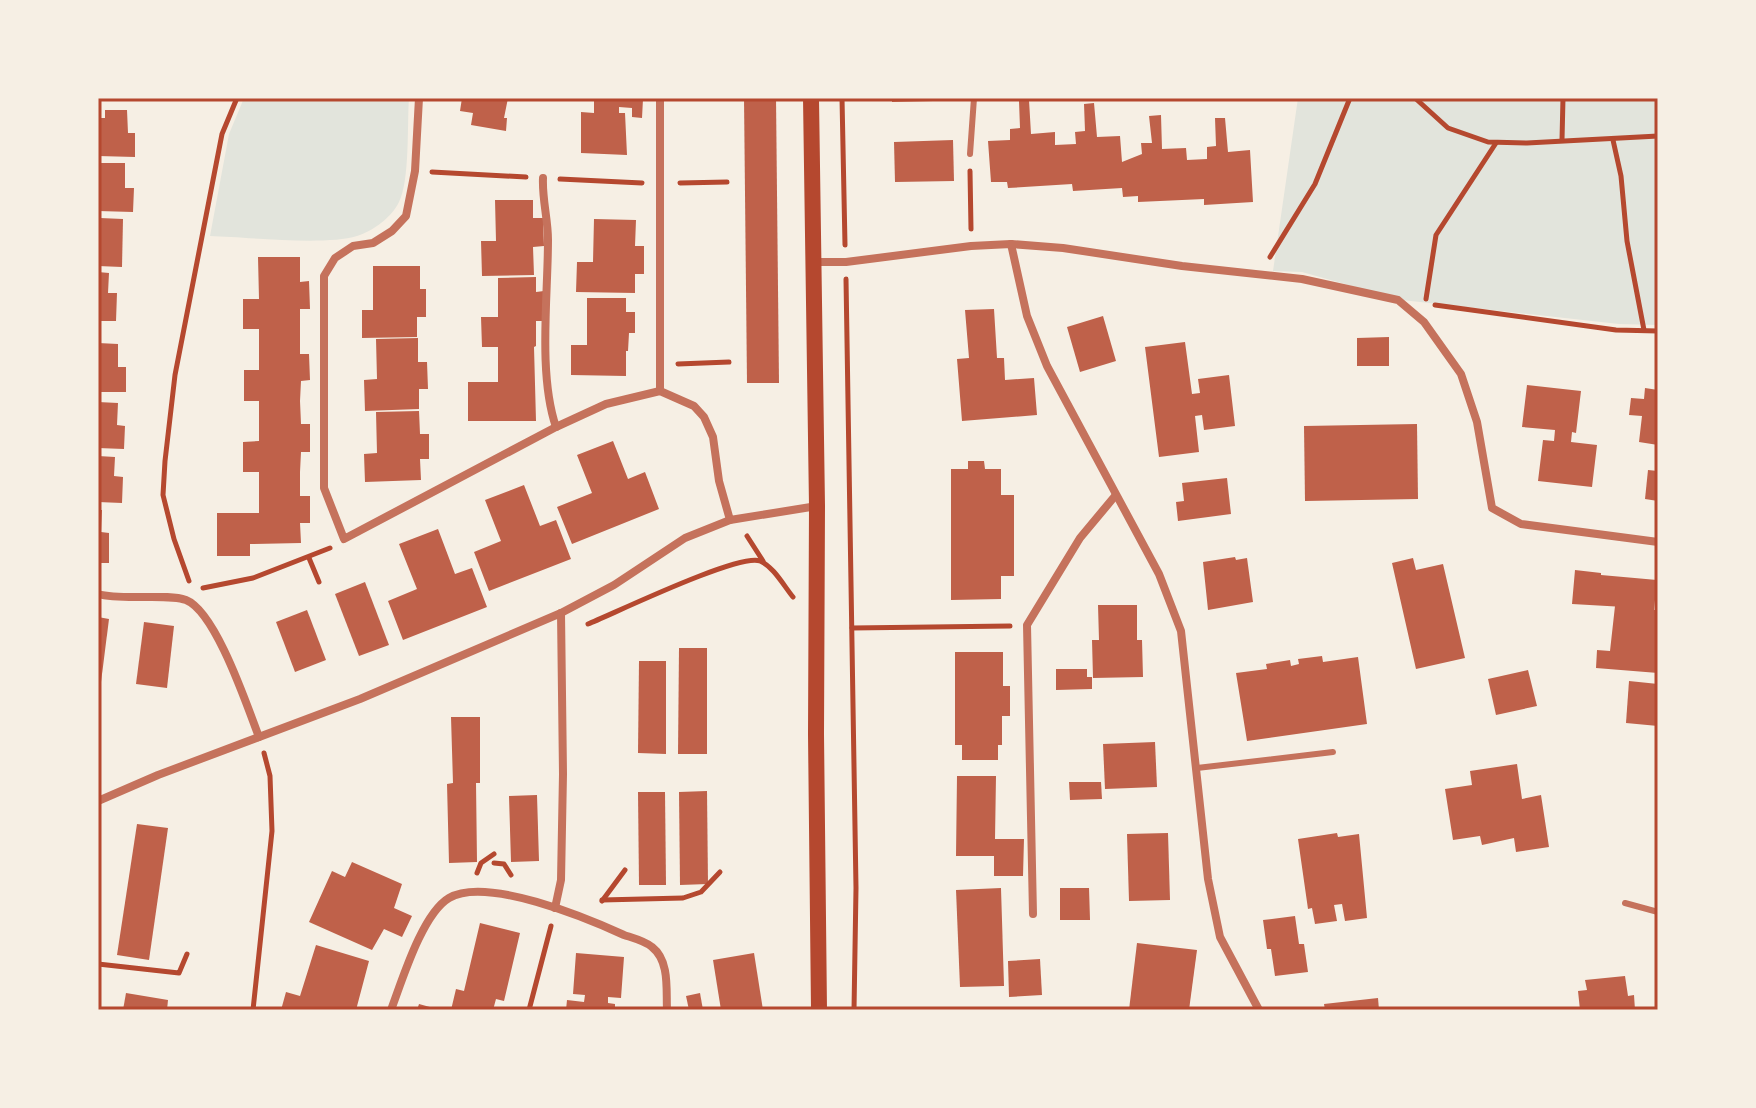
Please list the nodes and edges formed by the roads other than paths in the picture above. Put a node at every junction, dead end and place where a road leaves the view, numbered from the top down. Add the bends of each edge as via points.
1 (419, 98) edge
2 (660, 98) edge
3 (811, 98) edge
4 (974, 98) edge
5 (970, 154) road end
6 (543, 178) dead end
7 (1011, 244) junction
8 (815, 262) junction
9 (660, 391) junction
10 (556, 427) junction
11 (1115, 496) junction
12 (817, 506) junction
13 (734, 519) junction
14 (1658, 542) edge
15 (98, 594) edge
16 (561, 613) junction
17 (259, 737) junction
18 (1333, 752) dead end
19 (1197, 768) junction
20 (98, 801) edge
21 (98, 853) edge
22 (98, 865) edge
23 (1625, 903) dead end
24 (555, 908) junction
25 (1658, 912) edge
26 (1033, 914) dead end
27 (391, 1010) edge
28 (667, 1010) edge
29 (819, 1010) edge
30 (1259, 1010) edge

1 - 10 street via 415,171 406,216 373,243 353,246 335,258 324,276 324,488 333,516 344,539
2 - 9 street
3 - 8 main road
4 - 5 lane
6 - 10 street via 547,372
7 - 8 street
7 - 11 street via 1027,316 1047,366
7 - 14 street via 1302,279 1398,300 1424,322 1461,374 1477,422 1492,508 1521,524
8 - 12 main road
9 - 10 street via 606,404
9 - 13 street via 694,406 704,417
11 - 19 street via 1159,574 1181,631
11 - 26 street via 1080,538 1027,625
12 - 13 street
12 - 29 main road
13 - 16 street via 685,538
15 - 17 street via 186,600 203,615 223,648
16 - 17 street
16 - 24 street via 561,880
17 - 20 street
18 - 19 lane
19 - 30 street via 1208,879 1220,937
21 - 22 lane
23 - 25 lane
24 - 27 street via 495,892 450,897 435,911
24 - 28 street via 652,947 663,961

